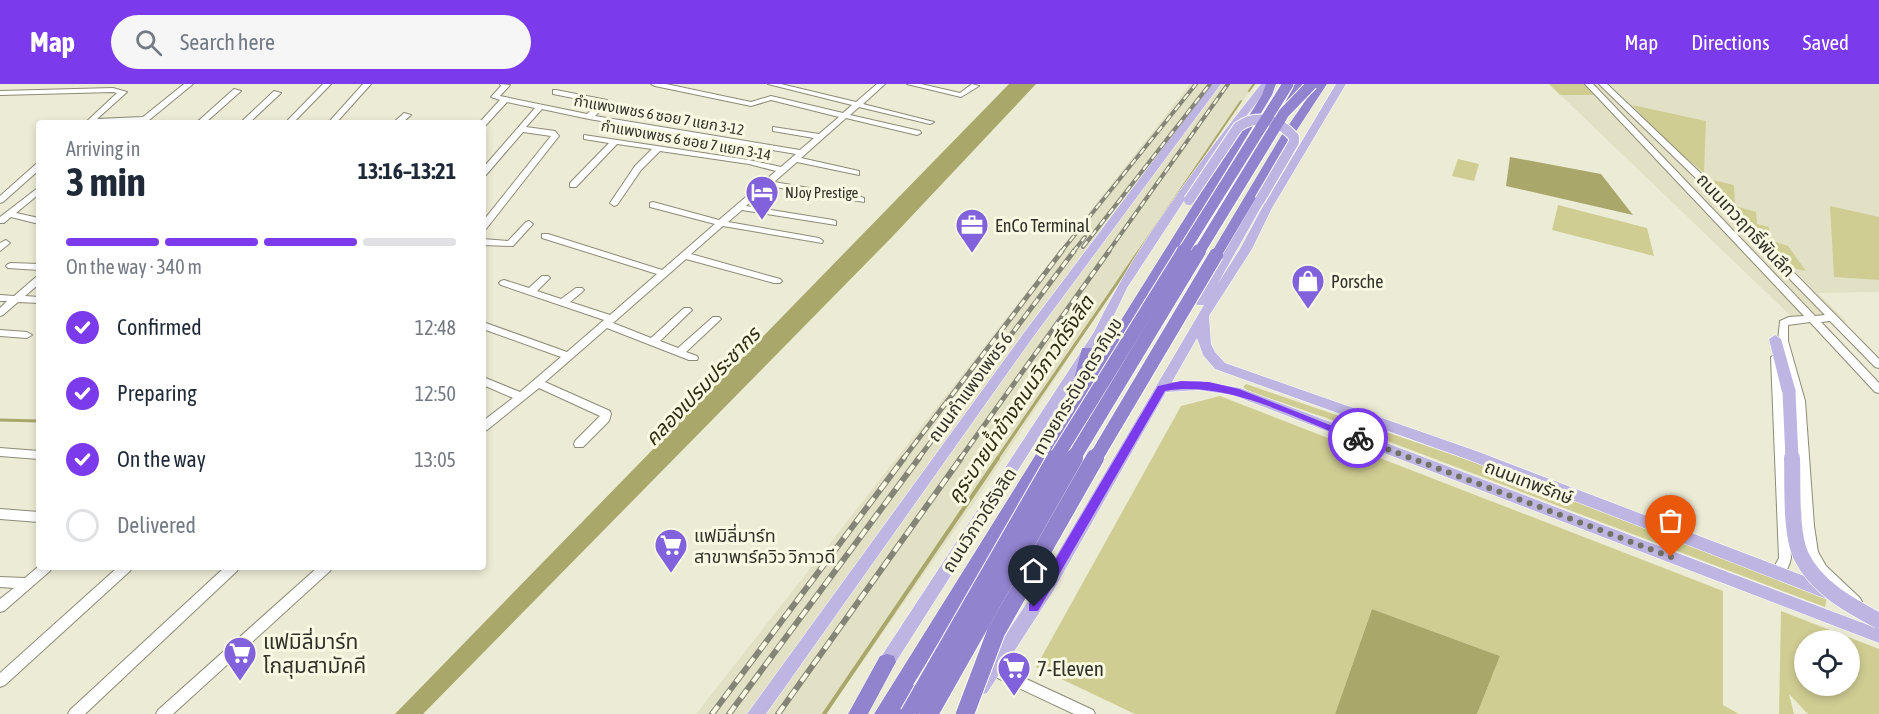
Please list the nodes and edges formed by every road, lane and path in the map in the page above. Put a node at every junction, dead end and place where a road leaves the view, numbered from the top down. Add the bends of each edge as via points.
1 (12, 84) edge
2 (189, 84) edge
3 (327, 84) edge
4 (368, 84) edge
5 (504, 84) edge
6 (655, 84) edge
7 (772, 84) edge
8 (881, 84) edge
9 (911, 84) edge
10 (1216, 84) edge
11 (1269, 84) edge
12 (1288, 84) edge
13 (1302, 84) edge
14 (1312, 84) edge
15 (1322, 84) edge
16 (1341, 84) edge
17 (1589, 84) edge
18 (1603, 84) edge
19 (926, 85) edge
20 (975, 86) dead end
21 (120, 87) edge
22 (237, 92) dead end
23 (556, 92) dead end
24 (1, 93) edge
25 (277, 93) dead end
26 (504, 100) junction
27 (858, 104) junction
28 (539, 108) junction
29 (1284, 113) junction
30 (407, 115) dead end
31 (845, 116) junction
32 (589, 117) junction
33 (92, 120) edge
34 (134, 120) edge
35 (204, 120) edge
36 (247, 120) edge
37 (292, 120) edge
38 (335, 120) edge
39 (401, 120) edge
40 (486, 120) edge
41 (930, 122) dead end
42 (520, 129) junction
43 (776, 129) dead end
44 (917, 133) dead end
45 (587, 137) dead end
46 (822, 137) junction
47 (615, 141) junction
48 (658, 148) junction
49 (800, 156) junction
50 (36, 169) edge
51 (486, 169) edge
52 (782, 170) junction
53 (1252, 173) junction
54 (856, 174) dead end
55 (1699, 176) junction
56 (1680, 179) junction
57 (767, 183) junction
58 (573, 185) dead end
59 (36, 192) edge
60 (0, 200) edge
61 (861, 201) dead end
62 (614, 203) dead end
63 (653, 205) dead end
64 (738, 207) junction
65 (9, 214) junction
66 (1240, 218) junction
67 (36, 220) edge
68 (1, 221) edge
69 (486, 223) edge
70 (833, 223) dead end
71 (529, 224) dead end
72 (720, 224) junction
73 (545, 236) dead end
74 (819, 241) dead end
75 (486, 242) edge
76 (684, 255) junction
77 (11, 266) dead end
78 (36, 267) edge
79 (663, 273) junction
80 (545, 278) dead end
81 (777, 281) dead end
82 (36, 282) edge
83 (504, 283) dead end
84 (579, 290) dead end
85 (531, 292) junction
86 (0, 298) edge
87 (16, 299) junction
88 (36, 300) edge
89 (562, 302) junction
90 (687, 310) dead end
91 (0, 313) edge
92 (1807, 314) junction
93 (1203, 316) junction
94 (1833, 318) junction
95 (716, 319) dead end
96 (609, 321) junction
97 (486, 326) edge
98 (1100, 332) junction
99 (0, 333) edge
100 (27, 335) dead end
101 (1775, 339) junction
102 (653, 342) junction
103 (1088, 351) junction
104 (680, 352) junction
105 (569, 356) junction
106 (693, 358) dead end
107 (1879, 365) edge
108 (1244, 374) junction
109 (486, 382) edge
110 (538, 383) junction
111 (1162, 388) junction
112 (1879, 389) edge
113 (1236, 392) junction
114 (521, 397) junction
115 (1075, 405) junction
116 (1151, 406) junction
117 (486, 425) edge
118 (579, 444) dead end
119 (0, 452) edge
120 (36, 455) edge
121 (0, 514) edge
122 (36, 517) edge
123 (1784, 547) junction
124 (1812, 553) junction
125 (43, 570) edge
126 (123, 570) edge
127 (229, 570) edge
128 (323, 570) edge
129 (1777, 573) junction
130 (0, 582) edge
131 (28, 583) junction
132 (1857, 603) junction
133 (0, 607) edge
134 (1879, 612) edge
135 (1879, 621) edge
136 (1879, 636) edge
137 (947, 651) junction
138 (887, 662) junction
139 (992, 669) junction
140 (0, 681) edge
141 (75, 714) edge
142 (163, 714) edge
143 (756, 714) edge
144 (847, 714) edge
145 (858, 714) edge
146 (884, 714) edge
147 (897, 714) edge
148 (909, 714) edge
149 (928, 714) edge
150 (964, 714) edge
151 (1088, 714) edge

1 - 24 street
2 - 34 street via 149,118
3 - 37 street
4 - 38 street
5 - 26 street via 495,97
6 - 31 street via 751,104 768,98
7 - 27 street
8 - 27 street
9 - 19 street
10 - 143 main road, ถนนกำแพงเพชร 6 via 1034,328
11 - 98 main road, ถนนวิภาวดีรังสิต via 1197,173 1121,288
11 - 115 highway, ถนนวิภาวดีรังสิต via 1267,95
12 - 137 highway, ทางยกระดับอุตราภิมุข, bridge via 1077,421
13 - 29 highway, ทางยกระดับอุตราภิมุข, bridge
13 - 53 highway
14 - 29 highway, ทางยกระดับอุตราภิมุข, bridge
15 - 66 highway
16 - 93 main road
17 - 56 street, ถนนเทวฤทธิ์พันลึก
18 - 55 street, ถนนเทวฤทธิ์พันลึก
19 - 20 street via 962,95
21 - 24 street
21 - 33 street via 123,94
22 - 35 street
23 - 32 street via 604,102
25 - 36 street
26 - 28 street, กำแพงเพชร 6 ซอย 7 แยก 3-12
26 - 40 street
27 - 31 street
27 - 41 street
28 - 32 street, กำแพงเพชร 6 ซอย 7 แยก 3-12
28 - 42 street
29 - 149 highway, ทางยกระดับอุตราภิมุข, bridge via 1094,423
30 - 39 street
31 - 44 street
31 - 46 street
32 - 49 street, กำแพงเพชร 6 ซอย 7 แยก 3-12
42 - 51 street
42 - 69 street via 555,136
43 - 46 street
45 - 47 street, กำแพงเพชร 6 ซอย 7 แยก 3-14
46 - 49 street
47 - 48 street, กำแพงเพชร 6 ซอย 7 แยก 3-14
47 - 58 street
48 - 52 street, กำแพงเพชร 6 ซอย 7 แยก 3-14
48 - 62 street via 638,168
49 - 52 street
49 - 54 street, กำแพงเพชร 6 ซอย 7 แยก 3-12
50 - 60 street
52 - 57 street
53 - 66 highway
53 - 149 highway
55 - 56 street
55 - 94 street, ถนนเทวฤทธิ์พันลึก
56 - 92 street, ถนนเทวฤทธิ์พันลึก
57 - 61 street
57 - 64 street
59 - 65 street
63 - 72 street
64 - 70 street
64 - 72 street
65 - 67 street
65 - 68 street
66 - 150 highway, bridge via 1001,622
71 - 75 street via 510,244
72 - 74 street
72 - 76 street
73 - 79 street
76 - 79 street
76 - 81 street
77 - 78 street
79 - 96 street
80 - 85 street
82 - 87 street
83 - 85 street
84 - 89 street
85 - 89 street
86 - 87 street
87 - 88 street
87 - 91 street
89 - 96 street
90 - 102 street
92 - 94 street
92 - 101 street via 1779,317
92 - 112 street, ถนนเทวฤทธิ์พันลึก
92 - 124 street via 1783,323 1782,328 1800,402
93 - 108 main road, ถนนเทพรักษ์ via 1201,336 1206,354 1220,366
93 - 111 main road
94 - 107 street, ถนนเทวฤทธิ์พันลึก
95 - 104 street
96 - 102 street
96 - 105 street
97 - 105 street
98 - 103 main road, ถนนวิภาวดีรังสิต
98 - 116 main road, bridge via 1238,127 1249,120 1281,124 1294,142 1166,365
99 - 100 street
101 - 123 street
101 - 135 main road, bridge via 1789,392 1795,523 1801,555 1824,586
102 - 104 street
103 - 115 highway
103 - 138 main road, ถนนวิภาวดีรังสิต
104 - 106 street
105 - 110 street
108 - 113 main road via 1237,382
108 - 129 main road, ถนนเทพรักษ์ via 1474,456
109 - 114 street
110 - 114 street
110 - 118 street via 606,414
111 - 113 main road, ถนนเทพรักษ์ via 1181,384
111 - 116 main road
113 - 136 main road, ถนนเทพรักษ์
114 - 117 street
115 - 146 highway, ถนนวิภาวดีรังสิต
116 - 139 main road via 1046,588
119 - 120 street
121 - 122 street
123 - 124 street via 1799,558
123 - 129 street via 1784,565
124 - 132 street via 1821,570
125 - 131 street
126 - 140 street
127 - 141 street
128 - 142 street
129 - 132 main road, ถนนเทพรักษ์
130 - 131 street
131 - 133 street
132 - 134 main road, ถนนเทพรักษ์
137 - 147 highway, bridge
137 - 148 highway, ทางยกระดับอุตราภิมุข, bridge
138 - 144 main road, ถนนวิภาวดีรังสิต
138 - 145 highway
139 - 150 main road
139 - 151 street

